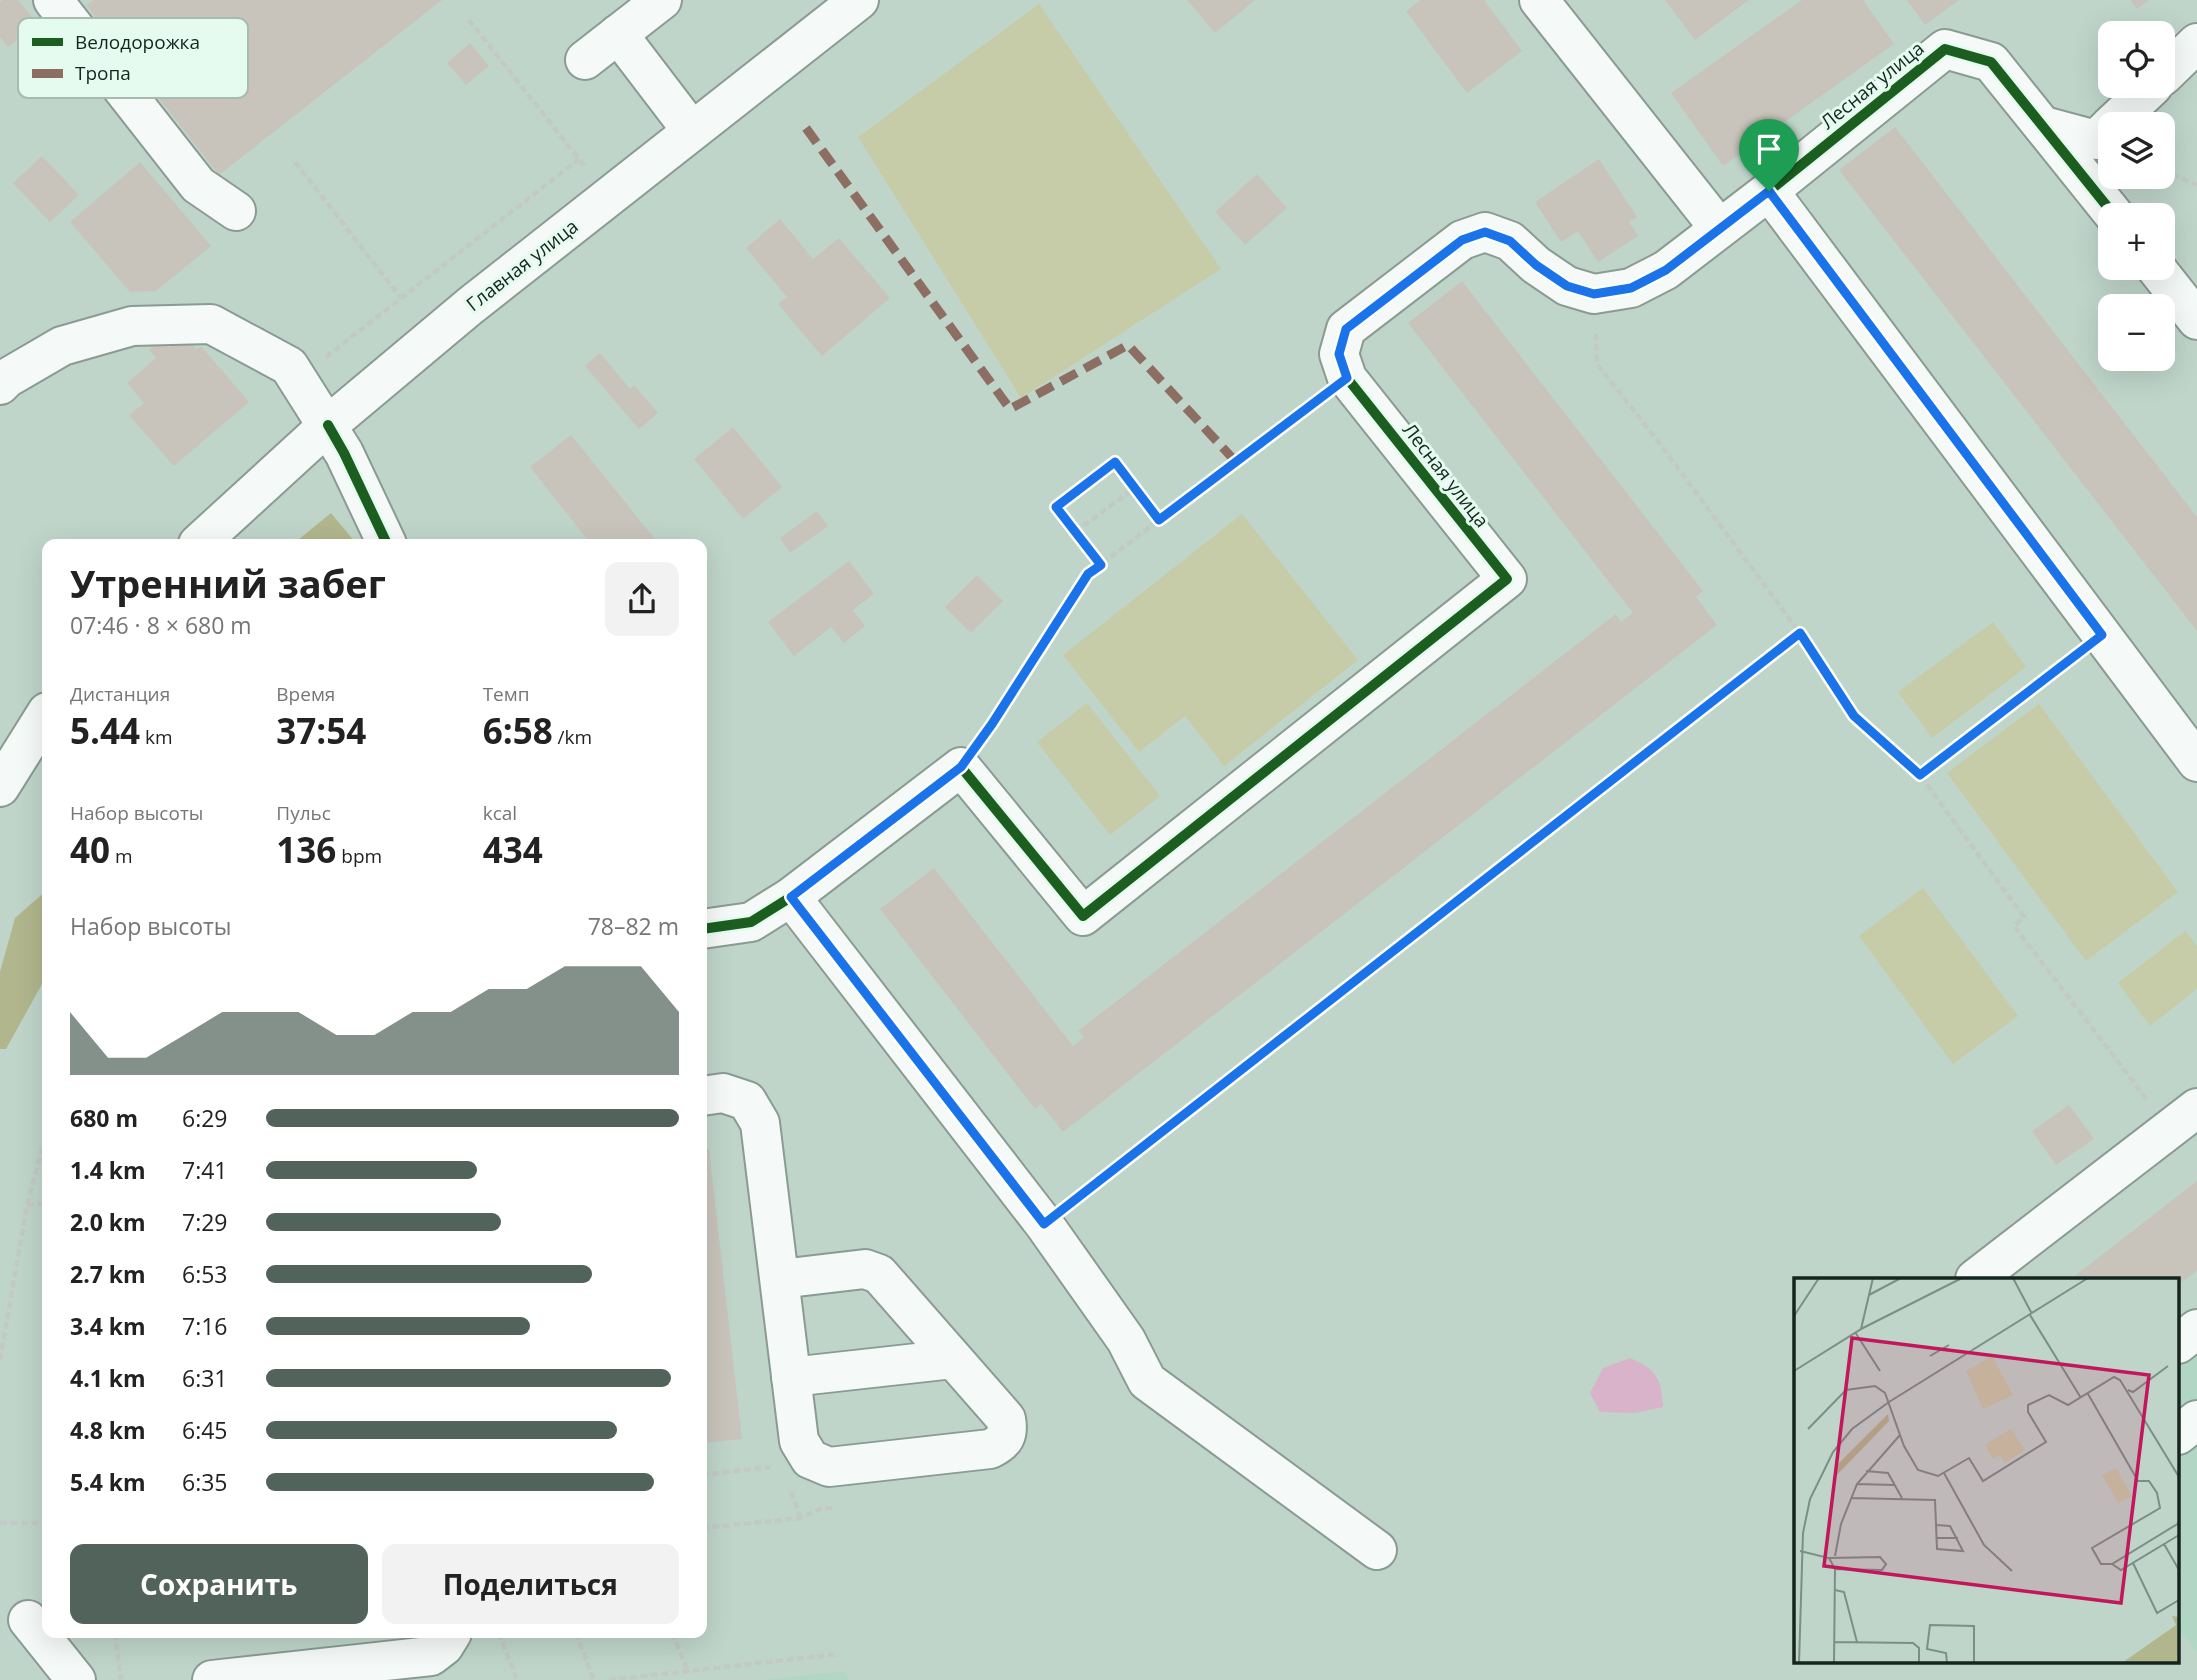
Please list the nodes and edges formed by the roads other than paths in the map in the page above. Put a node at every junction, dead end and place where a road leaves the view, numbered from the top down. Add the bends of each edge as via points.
1 (53, 0) edge
2 (662, 0) edge
3 (859, 0) edge
4 (1539, 0) edge
5 (67, 18) edge
6 (618, 34) junction
7 (2197, 43) edge
8 (584, 60) dead end
9 (2175, 64) edge
10 (130, 98) edge
11 (2140, 98) edge
12 (2125, 112) edge
13 (2044, 126) junction
14 (692, 131) junction
15 (2098, 137) edge
16 (1769, 191) junction
17 (2105, 203) edge
18 (236, 211) dead end
19 (1719, 228) junction
20 (2165, 280) edge
21 (2197, 320) edge
22 (0, 385) edge
23 (328, 425) junction
24 (203, 539) edge
25 (385, 539) edge
26 (42, 720) edge
27 (2197, 762) edge
28 (0, 787) edge
29 (791, 897) junction
30 (707, 928) edge
31 (707, 1095) edge
32 (2183, 1119) edge
33 (1976, 1278) edge
34 (780, 1279) junction
35 (2197, 1329) edge
36 (2180, 1342) edge
37 (953, 1359) junction
38 (791, 1377) junction
39 (2197, 1420) edge
40 (2180, 1433) edge
41 (1377, 1550) dead end
42 (25, 1615) edge
43 (42, 1637) edge
44 (43, 1638) edge
45 (449, 1638) edge
46 (76, 1680) edge
47 (212, 1680) edge

1 - 5 street
2 - 6 street
3 - 14 street, Главная улица
4 - 19 street
6 - 8 street
6 - 14 street
7 - 9 street
10 - 18 street via 198,184
11 - 12 street
13 - 15 street
13 - 16 street, Лесная улица via 1991,62 1945,49
13 - 17 street, Лесная улица
14 - 23 street, Главная улица
16 - 19 street, Лесная улица
16 - 27 street
19 - 29 street, Лесная улица via 1666,270 1631,288 1594,294 1567,286 1510,241 1485,232 1462,240 1346,329 1339,354 1347,378 1507,579 1083,916 961,767
20 - 21 street
22 - 23 street via 62,346 132,326 211,324 289,366
23 - 24 street, Главная улица
23 - 25 street
26 - 28 street
29 - 30 street via 751,922
29 - 41 street via 1044,1224 1126,1340 1147,1381
31 - 34 street via 723,1093 747,1101 760,1123
32 - 33 street
34 - 37 street via 865,1269 879,1274
34 - 38 street
35 - 36 street
37 - 38 street
37 - 38 street via 1006,1419 1008,1432 1002,1444 829,1467 810,1459 799,1441
39 - 40 street
42 - 43 street
44 - 46 street
45 - 47 street via 430,1656

